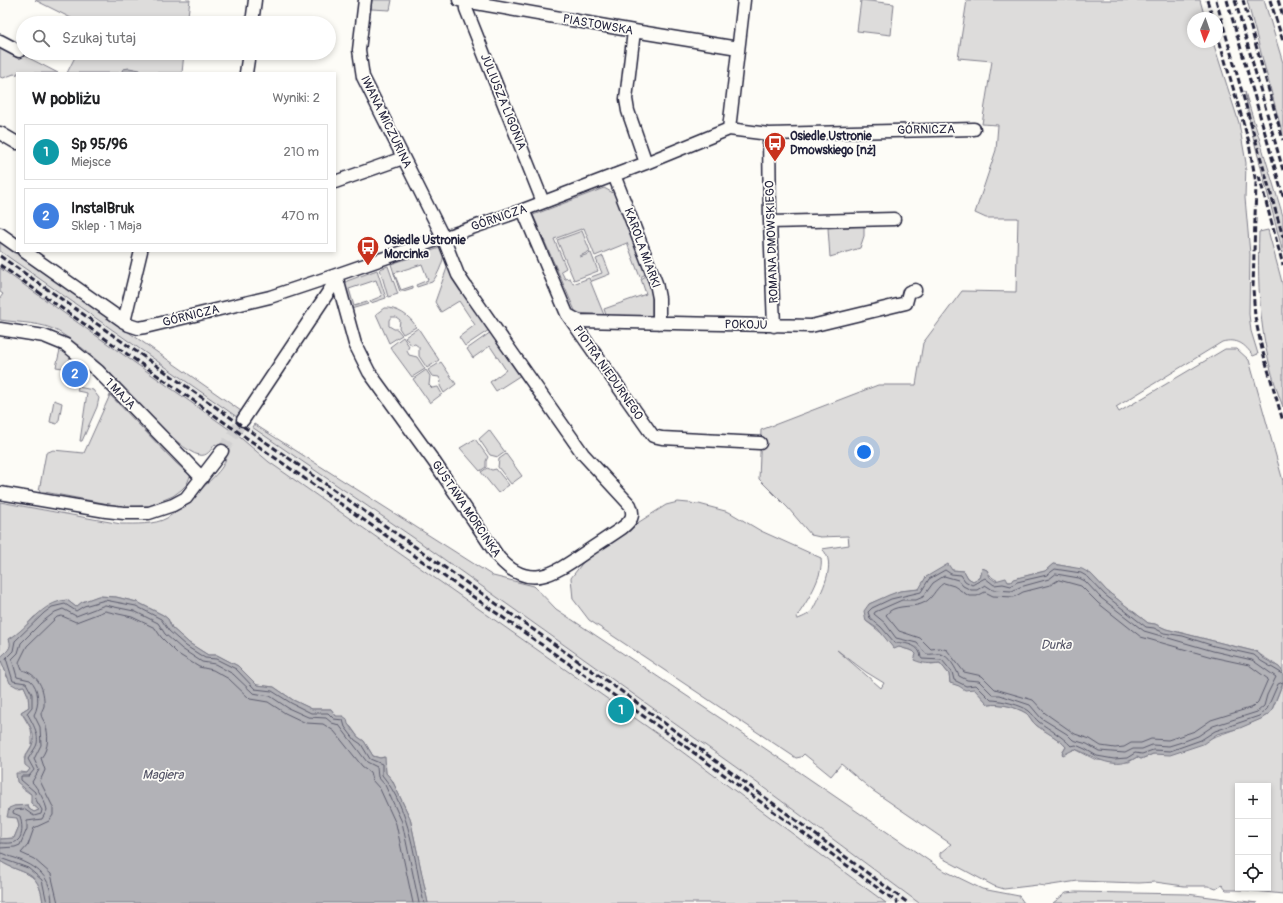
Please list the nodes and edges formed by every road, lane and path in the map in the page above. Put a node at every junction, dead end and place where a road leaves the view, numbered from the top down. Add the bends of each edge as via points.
1 (255, 0) edge
2 (366, 0) edge
3 (463, 0) edge
4 (744, 0) edge
5 (253, 16) edge
6 (634, 32) junction
7 (0, 41) edge
8 (738, 48) junction
9 (16, 49) edge
10 (248, 60) edge
11 (246, 72) edge
12 (729, 129) junction
13 (974, 129) dead end
14 (0, 133) edge
15 (769, 134) junction
16 (16, 142) edge
17 (403, 158) junction
18 (646, 163) junction
19 (614, 175) junction
20 (336, 182) edge
21 (543, 202) junction
22 (523, 210) junction
23 (894, 219) dead end
24 (770, 222) junction
25 (0, 234) edge
26 (443, 237) junction
27 (16, 245) edge
28 (25, 252) edge
29 (141, 252) edge
30 (336, 275) junction
31 (915, 290) dead end
32 (567, 314) junction
33 (124, 322) junction
34 (659, 323) junction
35 (774, 326) junction
36 (0, 330) edge
37 (243, 420) tunnel mouth
38 (760, 443) dead end
39 (222, 450) tunnel mouth
40 (202, 478) junction
41 (0, 493) edge

1 - 5 street
2 - 17 street, IWANA MICZURINA via 359,50 363,77
3 - 6 street, PIASTOWSKA
3 - 21 street, JULIUSZA LIGONIA
4 - 8 street
6 - 8 street, PIASTOWSKA
6 - 18 street via 626,99
7 - 9 street
8 - 12 street
10 - 11 street
12 - 15 street, GÓRNICZA
12 - 18 street, GÓRNICZA
13 - 15 street, GÓRNICZA
14 - 16 street
15 - 24 street, ROMANA DMOWSKIEGO
17 - 20 street
17 - 26 street, IWANA MICZURINA
18 - 19 street, GÓRNICZA
19 - 21 street, GÓRNICZA
19 - 34 street, KAROLA MIARKI via 656,283
21 - 22 street, GÓRNICZA
22 - 26 street, GÓRNICZA
22 - 32 street, PIOTRA NIEDURNEGO
23 - 24 street
24 - 35 street, ROMANA DMOWSKIEGO
25 - 27 street
26 - 30 street, GÓRNICZA
26 - 30 street, GUSTAWA MORCINKA via 466,288 583,454 633,511 631,520 622,528 550,575 522,574 512,570 499,558 369,372 355,344
28 - 33 street, GÓRNICZA
29 - 33 street
30 - 33 street, GÓRNICZA via 270,297 145,327 134,327
30 - 37 street via 333,285
31 - 35 street, POKOJU via 909,292 906,303 824,324 800,327
32 - 34 street, POKOJU via 579,321
32 - 38 street, PIOTRA NIEDURNEGO via 653,436
34 - 35 street, POKOJU
36 - 40 street, 1 MAJA via 44,336 66,344 98,372
39 - 40 street
40 - 41 street via 186,498 143,514 106,511

